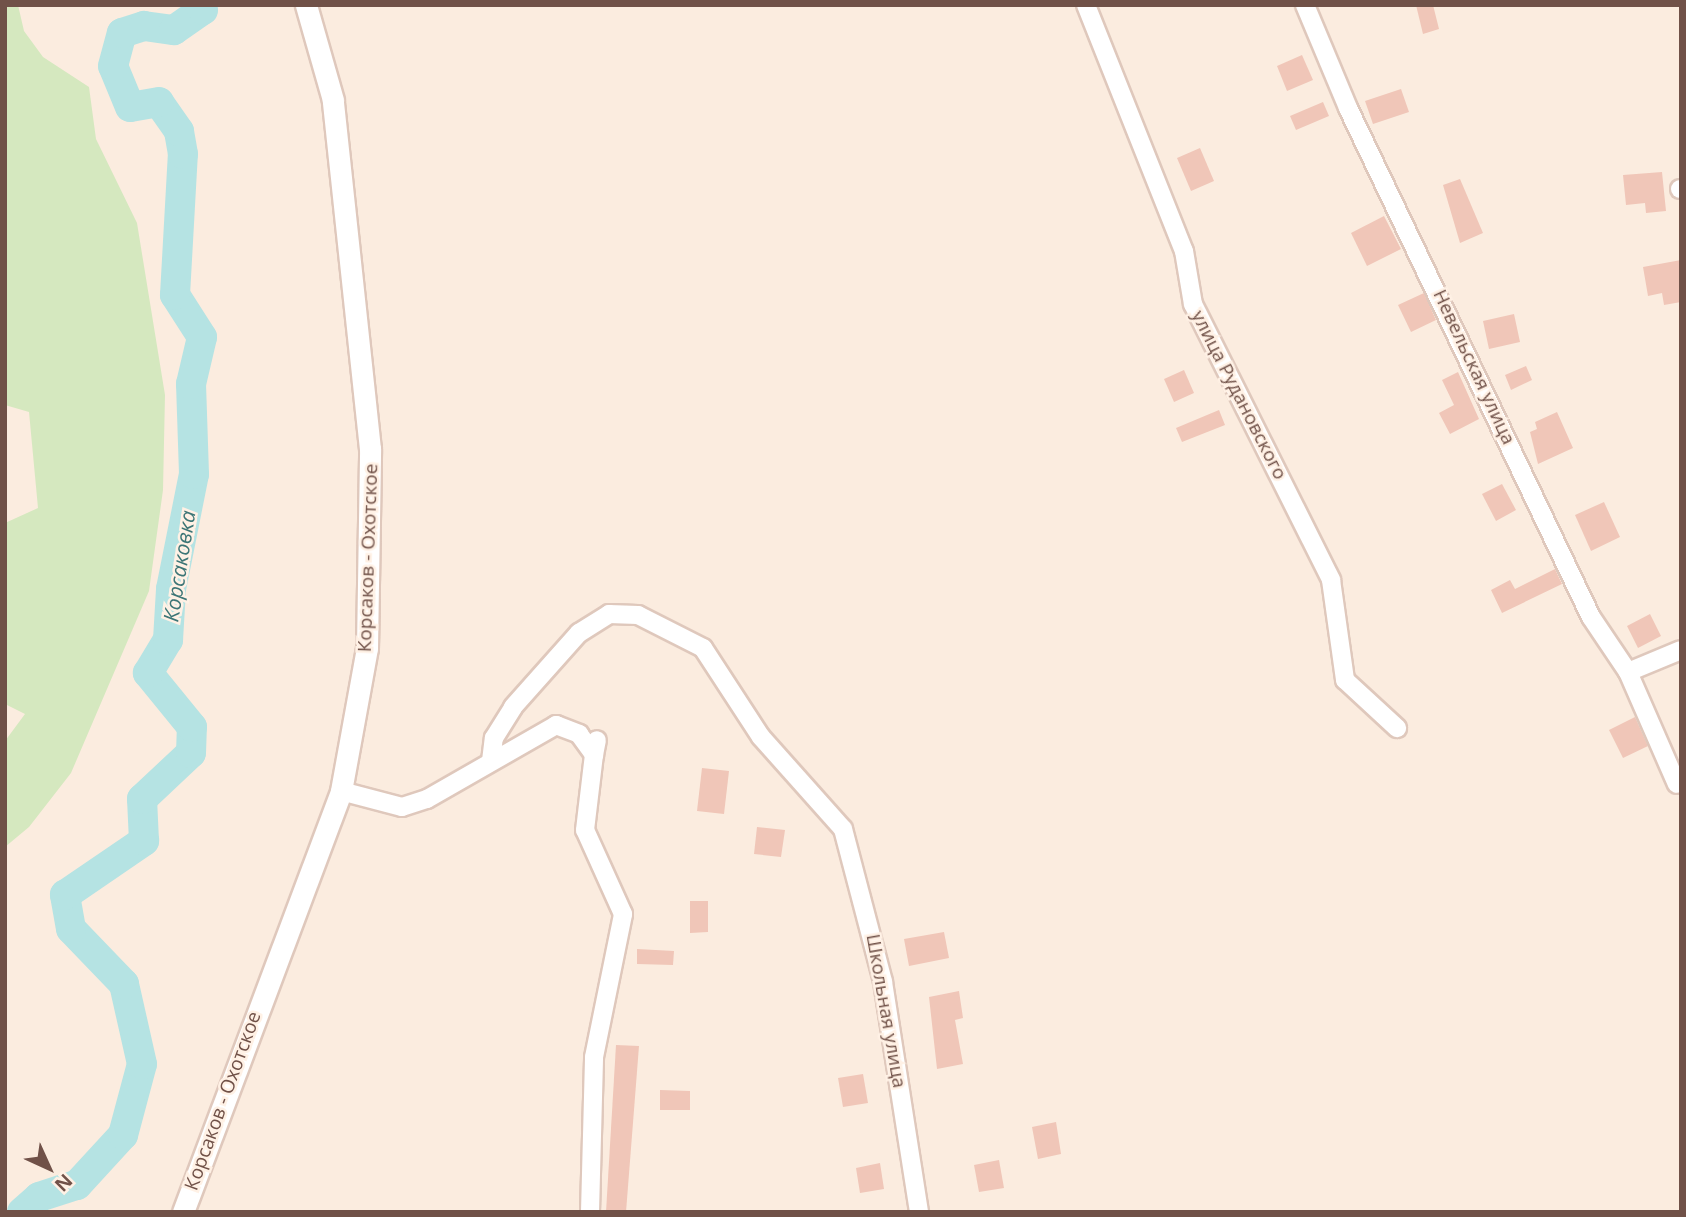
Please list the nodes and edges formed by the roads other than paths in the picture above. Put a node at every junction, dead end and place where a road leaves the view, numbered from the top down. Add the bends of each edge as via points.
1 (306, 5) edge
2 (1086, 5) edge
3 (1305, 5) edge
4 (1681, 650) edge
5 (1628, 672) junction
6 (1397, 728) dead end
7 (491, 761) junction
8 (1677, 784) dead end
9 (341, 791) junction
10 (183, 1212) edge
11 (590, 1212) edge
12 (919, 1212) edge

1 - 9 street, Корсаков - Охотское via 333,100 370,449 367,648
2 - 6 street, улица Рудановского via 1184,251 1193,304 1331,580 1345,680
3 - 5 street, Невельская улица via 1348,108 1591,617
4 - 5 street
5 - 8 street, Невельская улица
7 - 9 street via 427,799 402,807
7 - 11 street via 556,725 579,734 596,748 585,830 623,914 594,1057
7 - 12 street, Школьная улица via 494,738 513,707 579,633 609,614 638,615 703,648 761,737 834,815 872,930
9 - 10 street, Корсаков - Охотское

